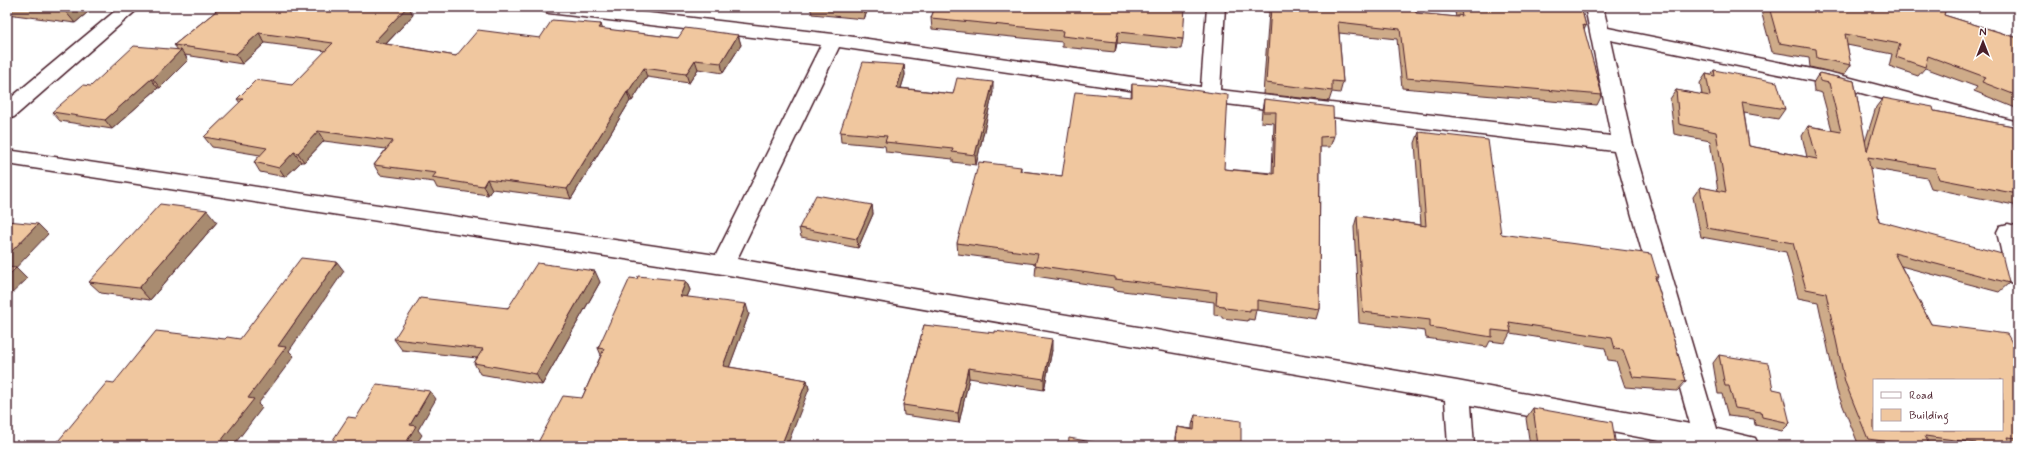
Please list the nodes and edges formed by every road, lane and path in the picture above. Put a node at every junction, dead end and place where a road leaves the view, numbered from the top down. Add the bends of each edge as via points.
1 (131, 7) edge
2 (549, 7) edge
3 (1216, 7) edge
4 (1594, 7) edge
5 (1598, 32) junction
6 (833, 40) junction
7 (1210, 95) junction
8 (7, 112) edge
9 (2018, 129) edge
10 (1624, 145) junction
11 (7, 157) edge
12 (2008, 232) dead end
13 (723, 265) junction
14 (2018, 277) edge
15 (1457, 392) junction
16 (1708, 442) edge
17 (1461, 446) edge
18 (1746, 446) edge

1 - 8 street
2 - 6 street
3 - 7 street
4 - 5 street
5 - 9 street via 1832,78
5 - 10 street
6 - 7 street
6 - 13 street
7 - 10 street
10 - 16 street
11 - 13 street
12 - 14 street
13 - 15 street
15 - 16 street
15 - 17 street
16 - 18 street

